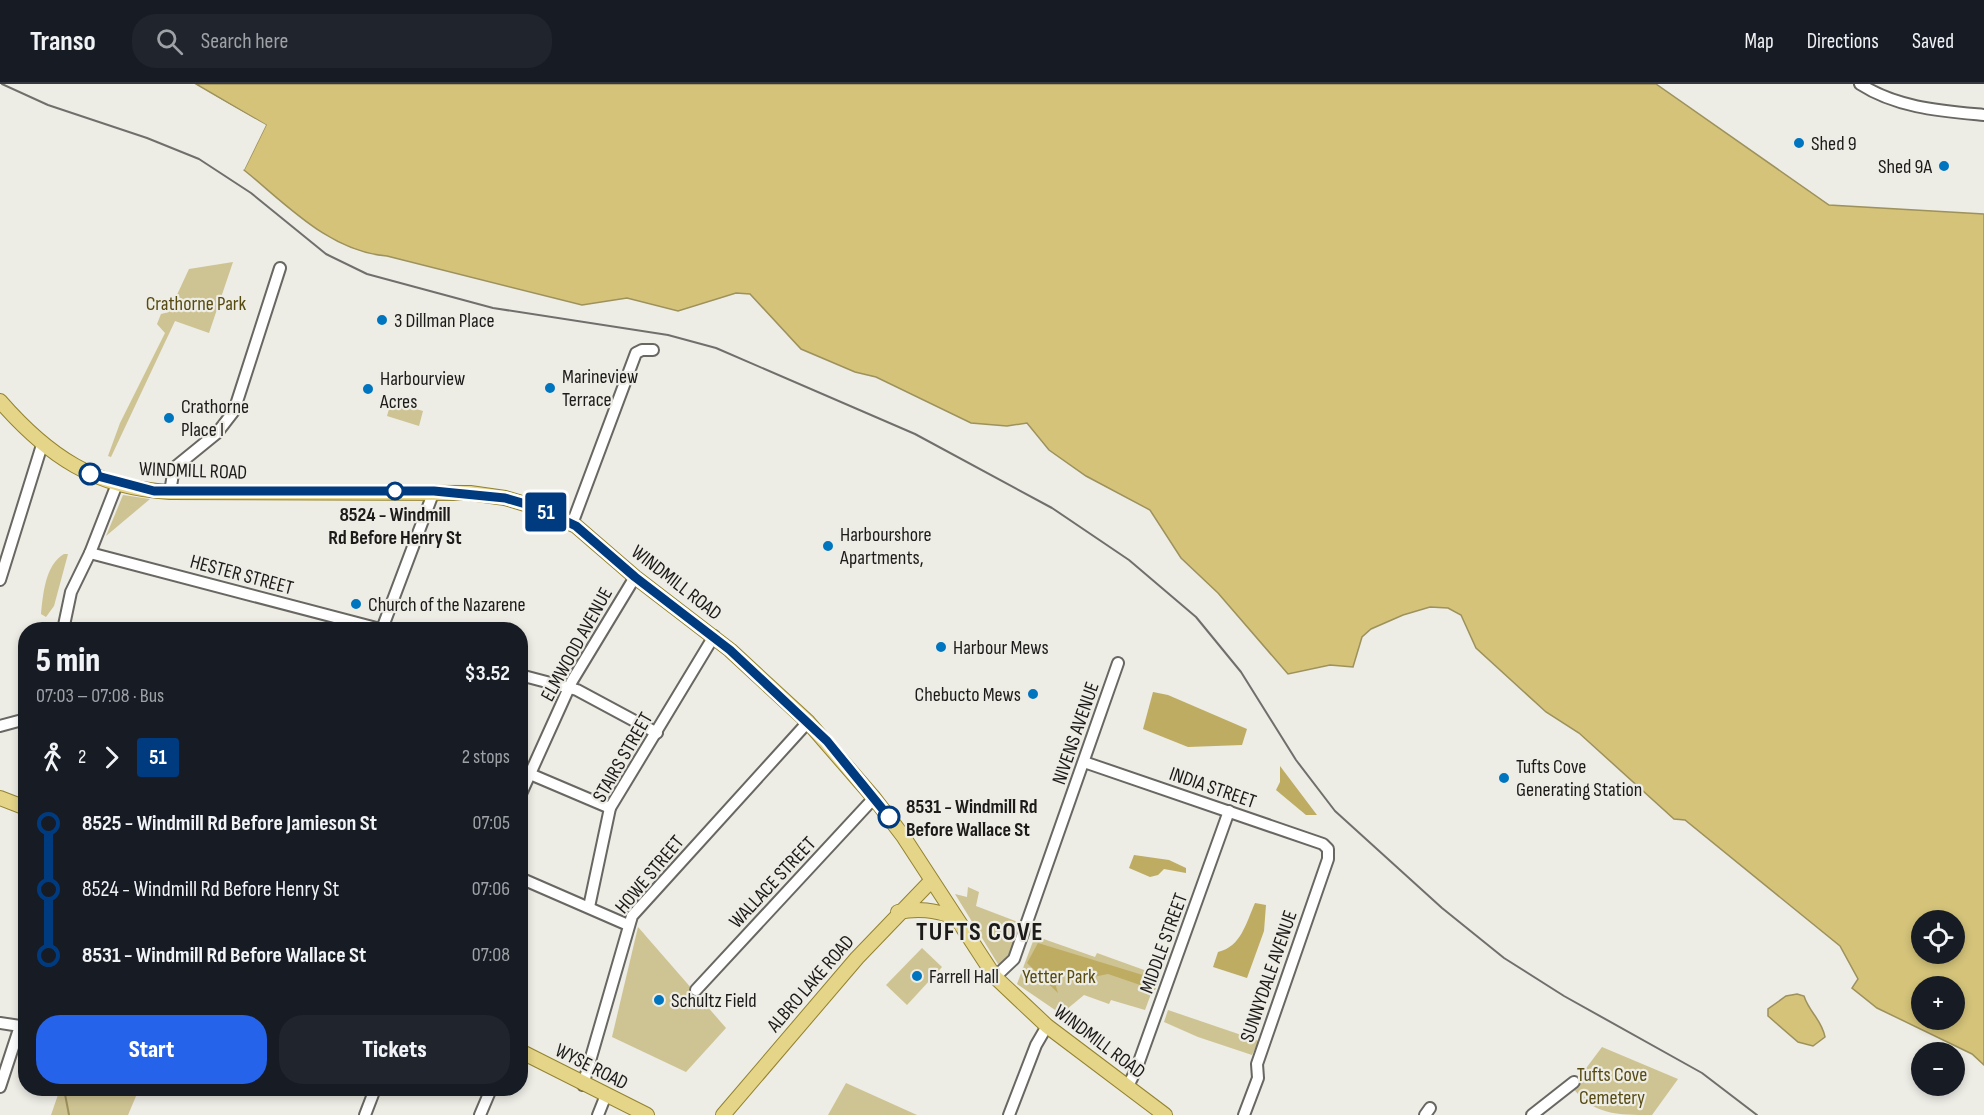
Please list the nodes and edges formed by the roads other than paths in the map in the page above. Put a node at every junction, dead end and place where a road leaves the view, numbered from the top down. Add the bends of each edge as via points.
1 (1860, 84) edge
2 (1984, 115) edge
3 (280, 268) dead end
4 (653, 350) dead end
5 (0, 401) edge
6 (42, 445) junction
7 (117, 483) junction
8 (434, 491) junction
9 (170, 492) junction
10 (572, 524) junction
11 (90, 552) junction
12 (635, 577) junction
13 (0, 580) edge
14 (65, 622) edge
15 (353, 622) edge
16 (386, 622) edge
17 (714, 636) junction
18 (1118, 663) dead end
19 (528, 677) edge
20 (569, 687) junction
21 (18, 721) edge
22 (808, 722) junction
23 (0, 726) edge
24 (657, 733) junction
25 (1084, 762) junction
26 (530, 774) junction
27 (528, 778) edge
28 (0, 798) edge
29 (874, 798) junction
30 (18, 805) edge
31 (610, 808) junction
32 (1229, 811) junction
33 (1328, 849) joint
34 (528, 881) edge
35 (931, 881) junction
36 (589, 907) junction
37 (898, 912) junction
38 (954, 917) junction
39 (628, 925) junction
40 (994, 977) junction
41 (696, 990) dead end
42 (0, 1023) edge
43 (18, 1026) edge
44 (1047, 1026) junction
45 (18, 1032) edge
46 (528, 1055) edge
47 (1574, 1082) dead end
48 (583, 1085) junction
49 (1128, 1086) junction
50 (0, 1087) edge
51 (606, 1095) junction
52 (372, 1096) edge
53 (488, 1096) edge
54 (1158, 1113) edge
55 (1539, 1113) edge
56 (365, 1115) edge
57 (480, 1115) edge
58 (598, 1115) edge
59 (647, 1115) edge
60 (723, 1115) edge
61 (1009, 1115) edge
62 (1244, 1115) edge

1 - 2 street via 1907,104
3 - 9 street via 234,411 217,433 174,468
4 - 10 street via 636,354
5 - 6 main road, WINDMILL ROAD
6 - 7 main road, WINDMILL ROAD via 66,463
6 - 13 street
7 - 9 main road, WINDMILL ROAD
7 - 11 street
8 - 9 main road, WINDMILL ROAD
8 - 10 main road, WINDMILL ROAD via 505,498
8 - 16 street
10 - 12 main road, WINDMILL ROAD
11 - 14 street via 71,592
11 - 15 street, HESTER STREET
12 - 17 main road, WINDMILL ROAD
12 - 20 street, ELMWOOD AVENUE
17 - 22 main road, WINDMILL ROAD
17 - 24 street, STAIRS STREET
18 - 25 street, NIVENS AVENUE
19 - 20 street
20 - 24 street
20 - 26 street, ELMWOOD AVENUE
21 - 23 street
22 - 29 main road, WINDMILL ROAD
22 - 39 street, HOWE STREET
24 - 31 street, STAIRS STREET
25 - 32 street, INDIA STREET
25 - 40 street, NIVENS AVENUE via 1014,959
26 - 27 street, ELMWOOD AVENUE
26 - 31 street
28 - 30 main road
29 - 35 main road, WINDMILL ROAD
29 - 41 street, WALLACE STREET
31 - 36 street, STAIRS STREET
32 - 33 street, INDIA STREET
32 - 49 street, MIDDLE STREET
33 - 62 street, SUNNYDALE AVENUE via 1328,859 1257,1064 1258,1078
34 - 36 street
35 - 37 main road, ALBRO LAKE ROAD
35 - 38 main road, WINDMILL ROAD
36 - 39 street
37 - 38 main road via 925,910
37 - 60 main road, ALBRO LAKE ROAD
38 - 40 main road, WINDMILL ROAD
39 - 48 street, HOWE STREET
40 - 44 main road, WINDMILL ROAD
42 - 43 street
44 - 49 main road, WINDMILL ROAD
44 - 61 street
45 - 50 street
46 - 48 main road, WYSE ROAD
47 - 55 street
48 - 51 main road, WYSE ROAD
49 - 54 main road, WINDMILL ROAD
51 - 58 street
51 - 59 main road, WYSE ROAD
52 - 56 street
53 - 57 street

